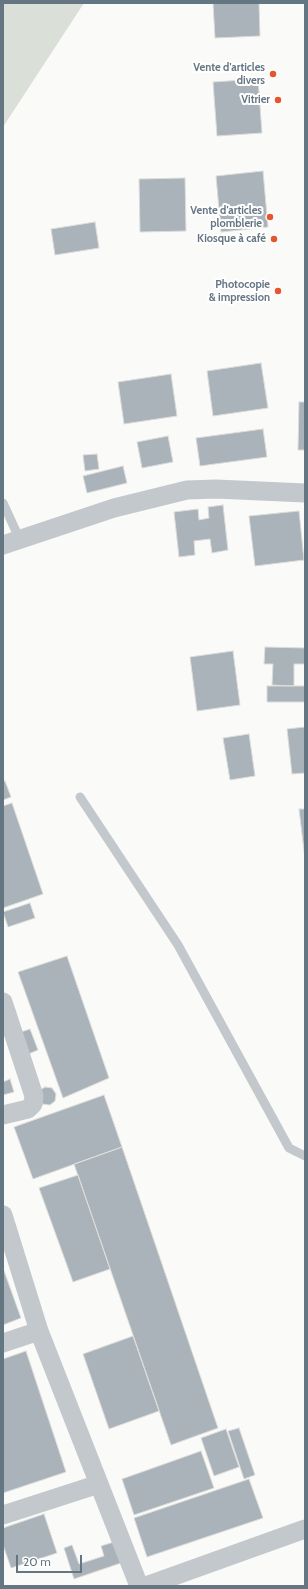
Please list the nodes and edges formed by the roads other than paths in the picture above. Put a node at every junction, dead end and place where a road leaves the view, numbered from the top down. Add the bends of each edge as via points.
1 (305, 493) edge
2 (3, 503) edge
3 (11, 542) edge
4 (80, 796) dead end
5 (3, 1002) edge
6 (3, 1115) edge
7 (305, 1156) edge
8 (3, 1215) edge
9 (39, 1331) junction
10 (3, 1343) edge
11 (99, 1484) junction
12 (3, 1515) edge
13 (305, 1529) edge
14 (139, 1586) edge
15 (146, 1586) edge

1 - 3 street via 187,490 114,508
2 - 3 lane
4 - 7 lane via 178,945 288,1148
5 - 6 street via 34,1096 33,1104 28,1109
8 - 9 street
9 - 10 street
9 - 11 street
11 - 12 street
11 - 14 street
13 - 15 street

